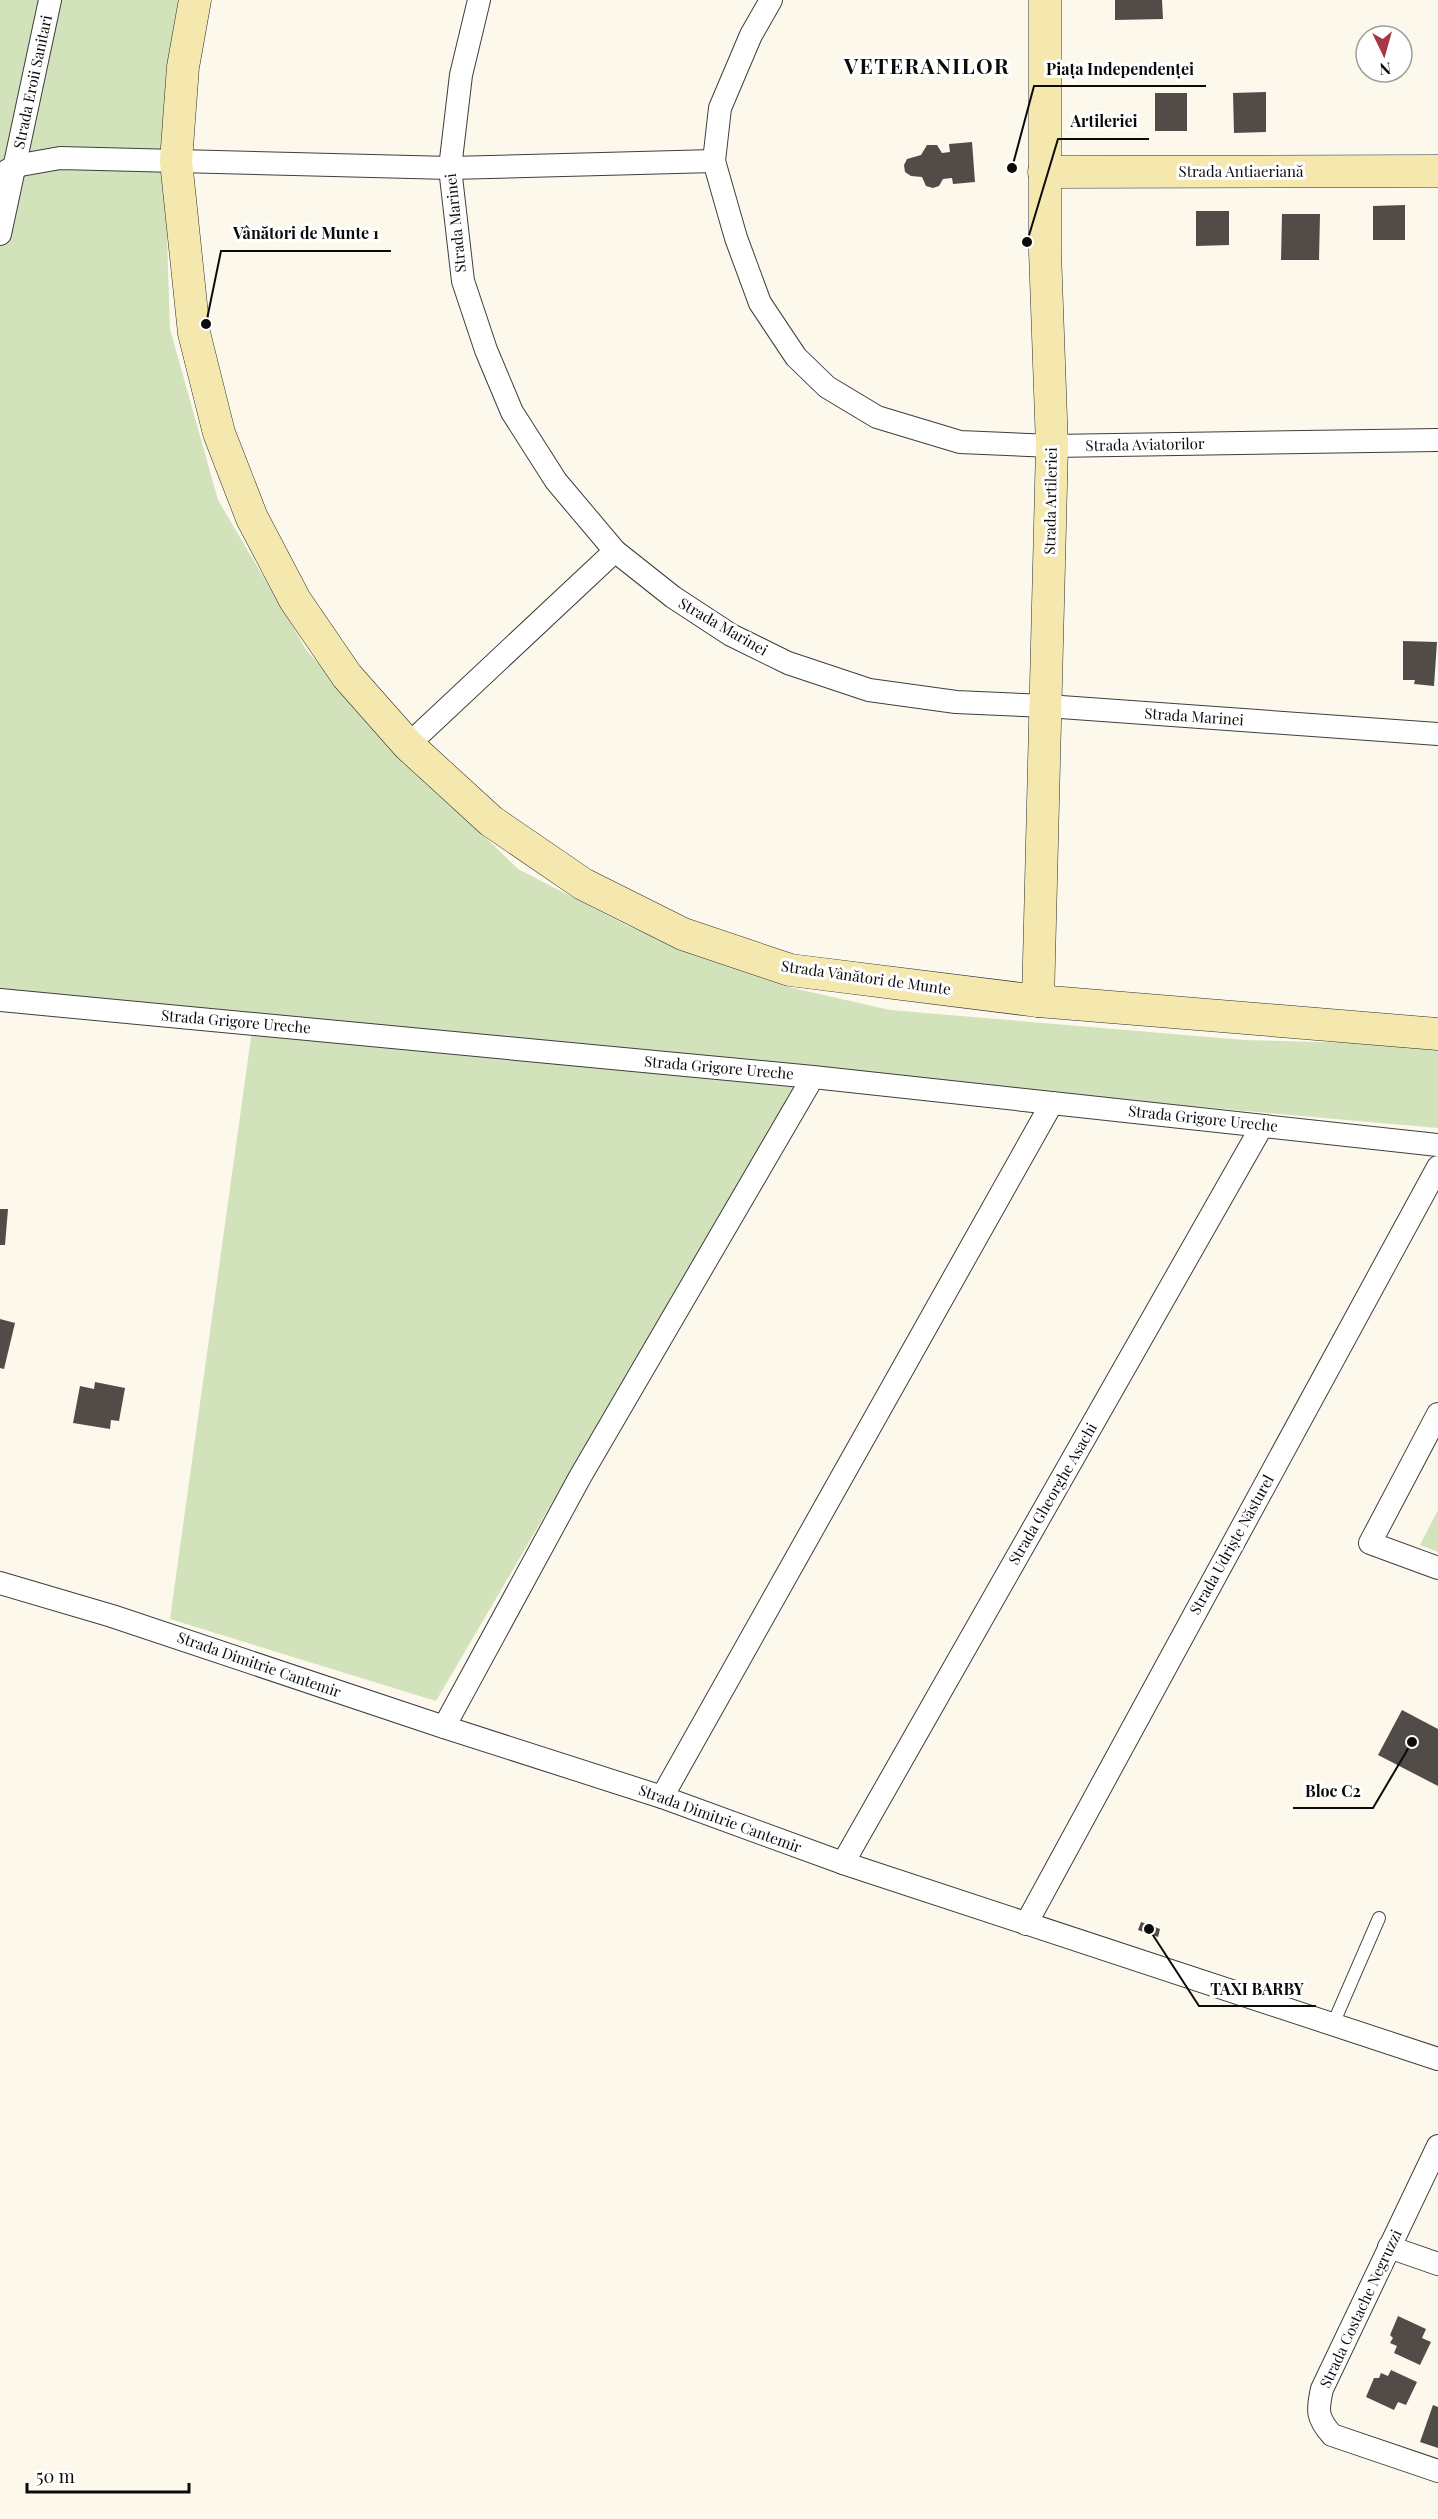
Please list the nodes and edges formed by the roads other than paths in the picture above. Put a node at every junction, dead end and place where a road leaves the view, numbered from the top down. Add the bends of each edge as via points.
1 (50, 0) edge
2 (195, 0) edge
3 (479, 0) edge
4 (771, 0) edge
5 (1045, 0) edge
6 (176, 161) junction
7 (714, 161) junction
8 (450, 168) junction
9 (8, 170) edge
10 (1438, 171) edge
11 (1044, 172) junction
12 (0, 234) edge
13 (1438, 440) edge
14 (1052, 446) junction
15 (615, 551) junction
16 (1047, 706) junction
17 (1438, 734) edge
18 (408, 746) junction
19 (0, 1000) edge
20 (1038, 1001) junction
21 (1438, 1034) edge
22 (813, 1077) junction
23 (1052, 1103) junction
24 (1262, 1126) junction
25 (1438, 1144) edge
26 (1438, 1167) edge
27 (1438, 1414) edge
28 (1438, 1568) edge
29 (0, 1583) edge
30 (444, 1727) junction
31 (662, 1797) junction
32 (843, 1863) junction
33 (1379, 1918) dead end
34 (1026, 1924) junction
35 (1333, 2024) junction
36 (1438, 2059) edge
37 (1438, 2146) edge
38 (1389, 2247) junction
39 (1438, 2264) edge
40 (1438, 2471) edge

1 - 9 street, Strada Eroii Sanitari
2 - 6 street, Strada Vânători de Munte via 183,66
3 - 8 street, Strada Marinei via 461,75
4 - 7 street, Strada Aviatorilor via 751,34 720,108
5 - 11 street, Strada Artileriei
6 - 8 street
6 - 9 street via 60,158
6 - 18 street, Strada Vânători de Munte via 194,333 219,433 252,518 296,600 347,676
7 - 8 street
7 - 14 street, Strada Aviatorilor via 760,303 795,357 827,387 877,417 960,442
8 - 15 street, Strada Marinei via 463,280 512,412 556,481
9 - 12 street, Strada Eroii Sanitari
10 - 11 street, Strada Antiaeriană
11 - 14 street, Strada Artileriei
13 - 14 street, Strada Aviatorilor
14 - 16 street, Strada Artileriei
15 - 16 street, Strada Marinei via 682,604 731,635 788,663 869,690 956,702
15 - 18 street
16 - 17 street, Strada Marinei
16 - 20 street, Strada Artileriei
18 - 20 street, Strada Vânători de Munte via 490,821 583,884 683,934 790,970
19 - 22 street, Strada Grigore Ureche
20 - 21 street, Strada Vânători de Munte
22 - 23 street, Strada Grigore Ureche
22 - 30 street via 580,1477
23 - 24 street, Strada Grigore Ureche
23 - 31 street
24 - 25 street, Strada Grigore Ureche
24 - 32 street, Strada Gheorghe Asachi
26 - 34 street, Strada Udriște Năsturel
27 - 28 street via 1370,1543
29 - 30 street, Strada Dimitrie Cantemir via 112,1616
30 - 31 street, Strada Dimitrie Cantemir
31 - 32 street, Strada Dimitrie Cantemir
32 - 34 street, Strada Dimitrie Cantemir
33 - 35 lane
34 - 35 street, Strada Dimitrie Cantemir
35 - 36 street, Strada Dimitrie Cantemir
37 - 38 street, Strada Costache Negruzzi
38 - 39 street
38 - 40 street, Strada Costache Negruzzi via 1322,2389 1318,2405 1321,2422 1332,2435 1347,2442

